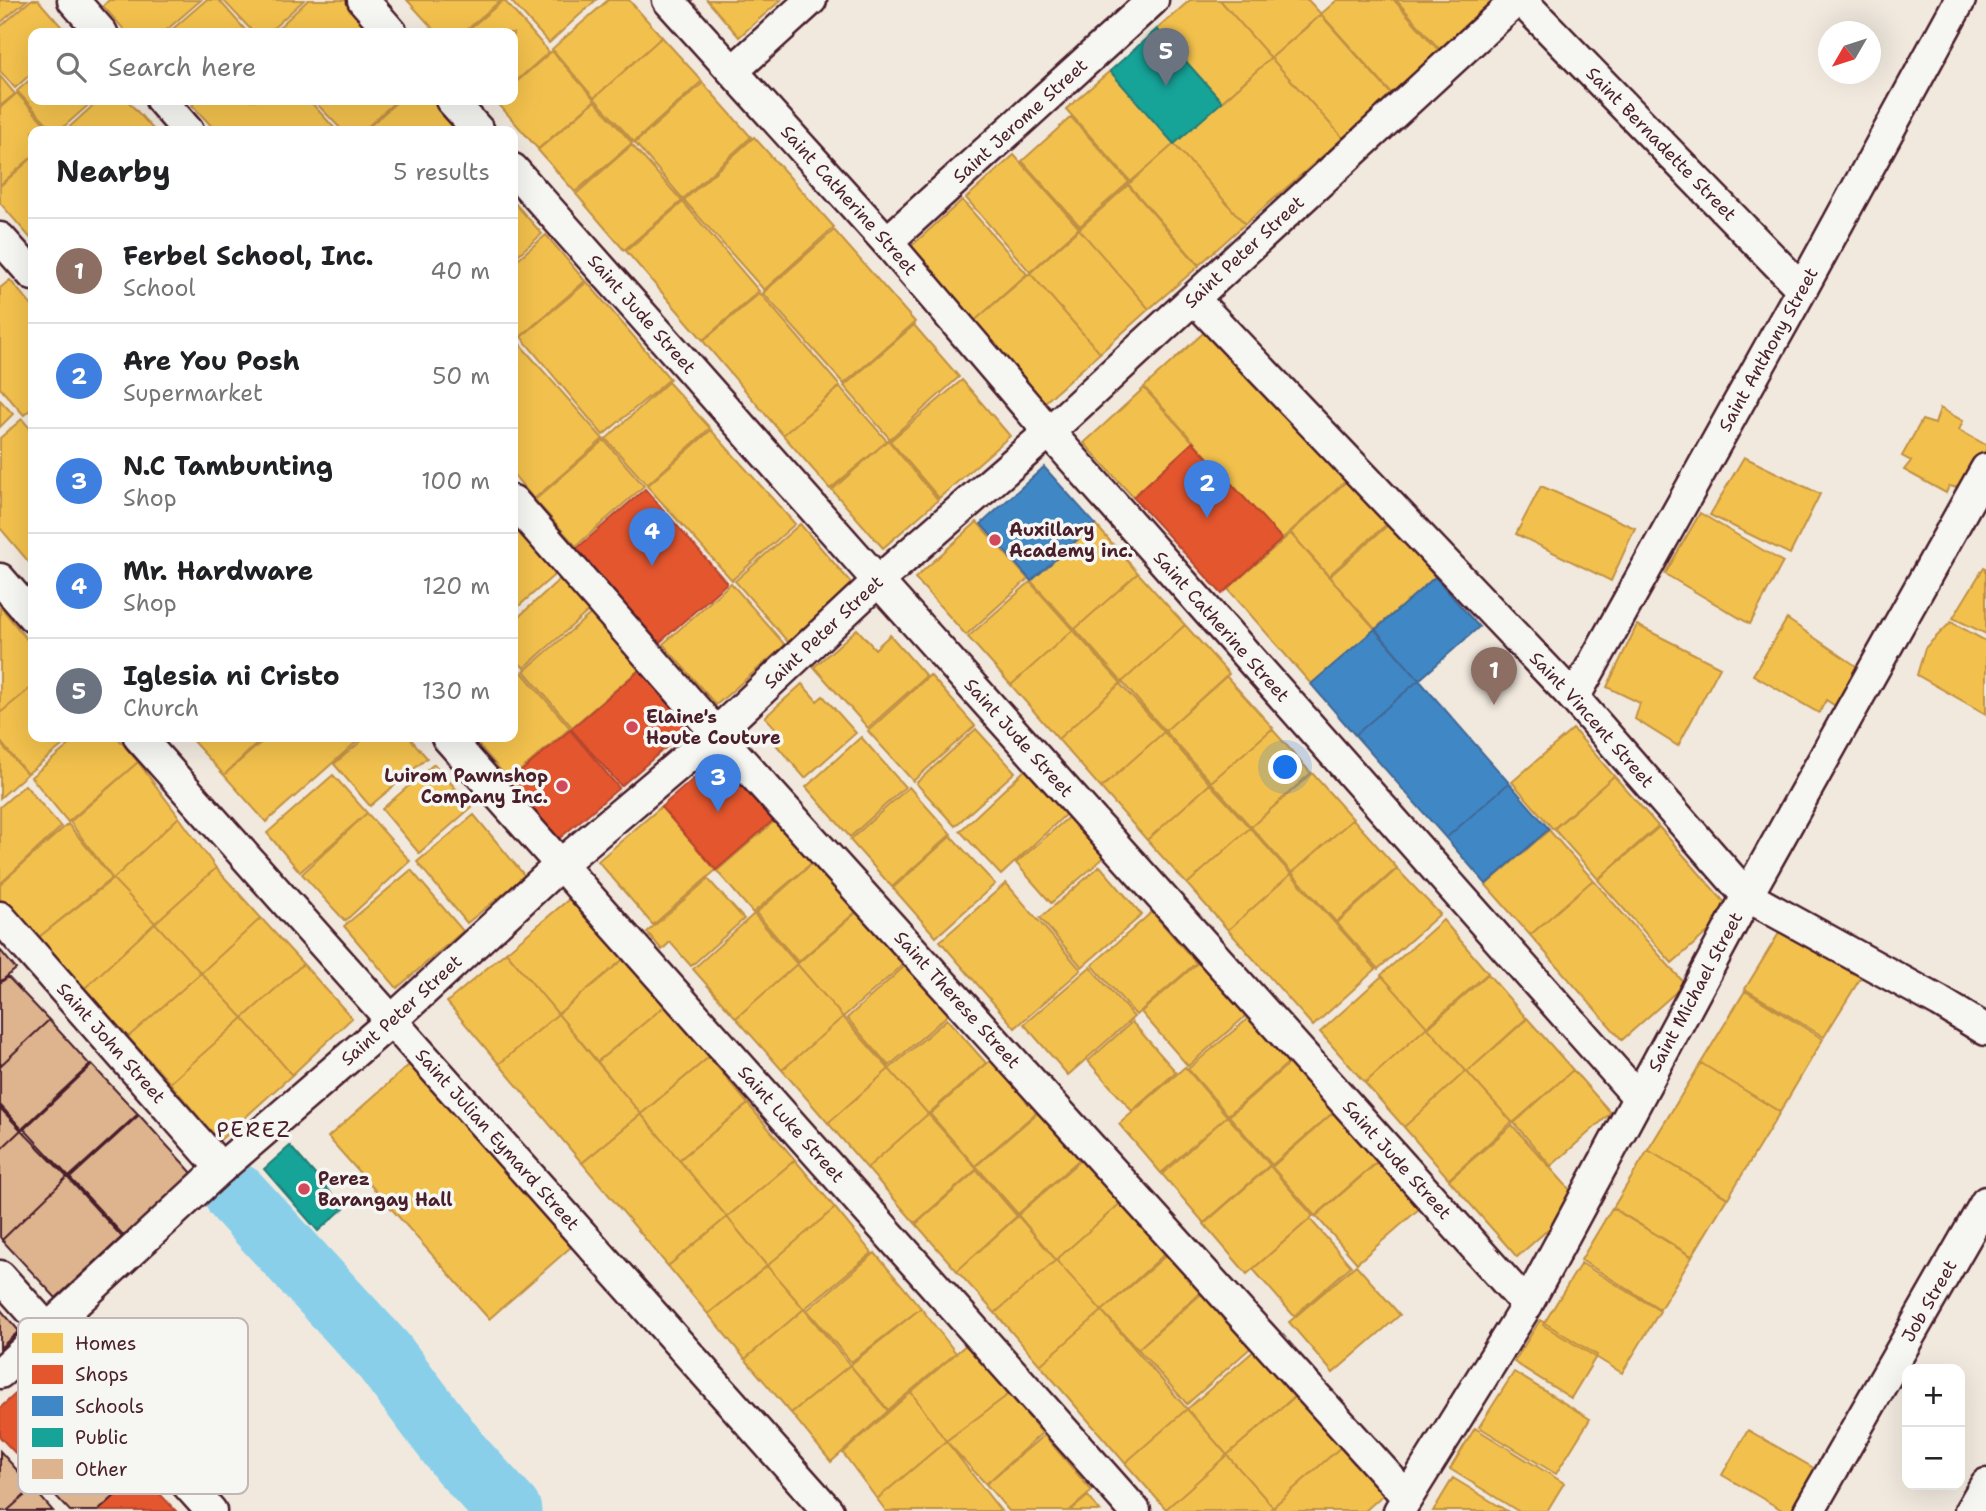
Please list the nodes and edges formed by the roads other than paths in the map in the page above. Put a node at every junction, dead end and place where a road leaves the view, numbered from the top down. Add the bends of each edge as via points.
1 (73, 0) edge
2 (363, 0) edge
3 (668, 0) edge
4 (811, 0) edge
5 (1153, 0) edge
6 (1519, 0) edge
7 (1960, 0) edge
8 (98, 28) edge
9 (388, 28) edge
10 (733, 71) junction
11 (165, 105) edge
12 (456, 105) edge
13 (184, 126) edge
14 (475, 126) edge
15 (518, 175) edge
16 (0, 238) edge
17 (887, 242) junction
18 (28, 269) edge
19 (1802, 289) junction
20 (1194, 299) junction
21 (1049, 432) junction
22 (1986, 469) edge
23 (518, 507) edge
24 (0, 579) edge
25 (878, 581) junction
26 (28, 611) edge
27 (1574, 698) junction
28 (716, 733) junction
29 (143, 742) edge
30 (451, 742) edge
31 (561, 864) junction
32 (1747, 896) junction
33 (0, 917) edge
34 (391, 1021) junction
35 (1986, 1030) edge
36 (1638, 1097) junction
37 (221, 1168) junction
38 (1986, 1202) edge
39 (0, 1276) edge
40 (1527, 1305) junction
41 (38, 1318) edge
42 (60, 1318) edge
43 (18, 1356) edge
44 (0, 1373) edge
45 (1986, 1484) edge
46 (196, 1494) edge
47 (1403, 1504) edge
48 (211, 1511) edge
49 (828, 1511) edge
50 (1135, 1511) edge
51 (1809, 1511) edge
52 (1970, 1511) edge

1 - 8 street
2 - 9 street
3 - 10 street, Saint Catherine Street
4 - 10 street
5 - 17 street, Saint Jerome Street
6 - 19 street, Saint Bernadette Street
6 - 20 street, Saint Peter Street
7 - 19 street, Saint Anthony Street
10 - 17 street, Saint Catherine Street
11 - 13 street
12 - 14 street
15 - 25 street, Saint Jude Street
16 - 18 street
17 - 21 street, Saint Catherine Street
19 - 27 street, Saint Anthony Street
20 - 21 street, Saint Peter Street
20 - 27 street, Saint Vincent Street
21 - 25 street, Saint Peter Street
21 - 36 street, Saint Catherine Street
22 - 32 street, Saint Michael Street
23 - 28 street, Saint Therese Street
24 - 26 street
25 - 28 street, Saint Peter Street
25 - 40 street, Saint Jude Street
27 - 32 street, Saint Vincent Street
28 - 31 street, Saint Peter Street
28 - 47 street, Saint Therese Street
29 - 34 street, Saint Julian Eymard Street
30 - 31 street, Saint Luke Street
31 - 34 street, Saint Peter Street
31 - 50 street, Saint Luke Street
32 - 35 street, Saint Vincent Street
32 - 36 street, Saint Michael Street
33 - 37 street, Saint John Street
34 - 37 street, Saint Peter Street
34 - 49 street, Saint Julian Eymard Street
36 - 40 street, Saint Michael Street
37 - 42 street, Saint Peter Street
38 - 51 street, Job Street
39 - 41 street
40 - 47 street, Saint Michael Street
43 - 44 street, Saint Peter Street
45 - 52 street
46 - 48 street

